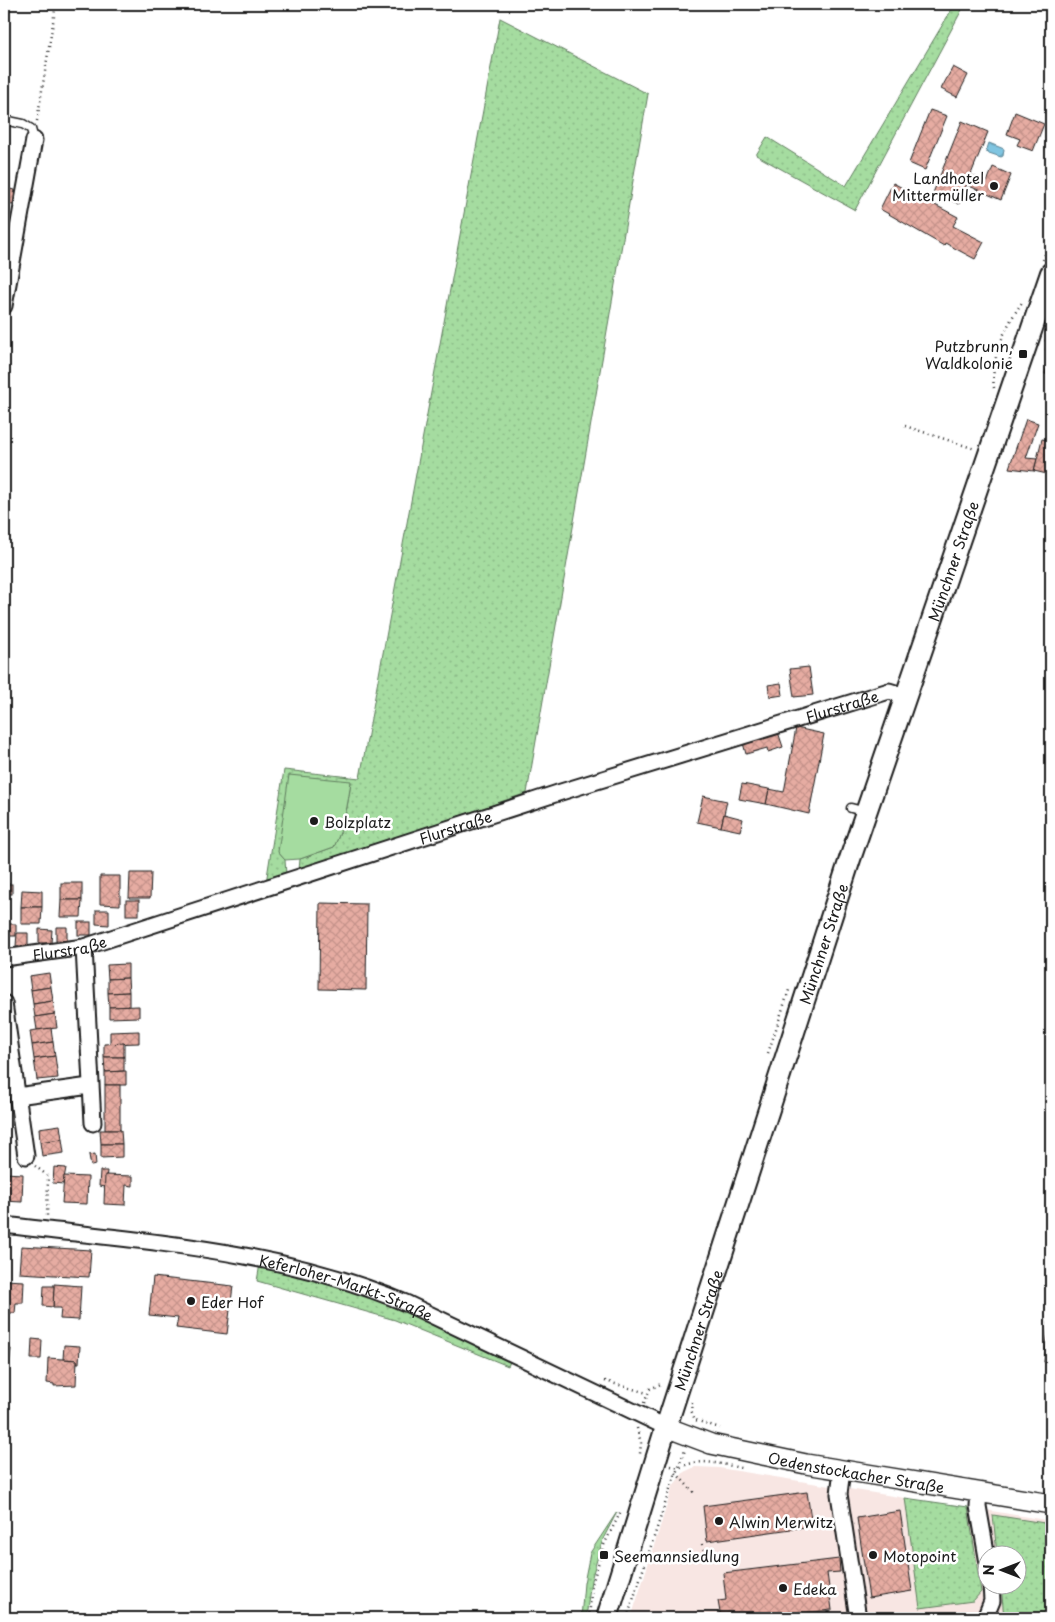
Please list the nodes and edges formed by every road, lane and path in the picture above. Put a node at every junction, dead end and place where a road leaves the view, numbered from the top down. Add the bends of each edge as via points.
1 (56, 4) edge
2 (4, 120) edge
3 (34, 140) junction
4 (1051, 273) edge
5 (4, 306) edge
6 (1045, 310) edge
7 (1049, 342) dead end
8 (1046, 350) dead end
9 (905, 426) dead end
10 (970, 448) dead end
11 (905, 696) junction
12 (84, 948) junction
13 (4, 958) edge
14 (4, 1003) edge
15 (90, 1086) junction
16 (17, 1096) junction
17 (92, 1123) dead end
18 (26, 1156) joint
19 (47, 1220) dead end
20 (4, 1225) edge
21 (671, 1386) junction
22 (647, 1393) dead end
23 (640, 1414) junction
24 (666, 1427) junction
25 (692, 1428) junction
26 (725, 1430) dead end
27 (640, 1455) dead end
28 (842, 1470) junction
29 (676, 1473) junction
30 (979, 1492) junction
31 (696, 1495) dead end
32 (1051, 1504) edge
33 (622, 1509) dead end
34 (702, 1544) dead end
35 (985, 1544) edge
36 (604, 1545) junction
37 (608, 1546) dead end
38 (707, 1562) dead end
39 (594, 1578) junction
40 (598, 1580) dead end
41 (992, 1594) edge
42 (589, 1618) edge
43 (607, 1618) edge
44 (627, 1618) edge
45 (858, 1618) edge
46 (985, 1618) edge

1 - 3 path
2 - 3 lane via 31,129
3 - 5 street
4 - 6 main road, Münchner Straße
6 - 11 main road, Münchner Straße
7 - 8 path
9 - 10 path
11 - 12 street, Flurstraße via 889,691 562,792
11 - 21 main road, Münchner Straße via 859,810 846,858
12 - 13 street, Flurstraße
12 - 15 street
14 - 16 street
15 - 16 street
15 - 17 street
16 - 18 street
18 - 19 path via 48,1176
20 - 23 street, Keferloher-Markt-Straße via 243,1254 324,1273 408,1304
21 - 22 path
21 - 24 main road, Münchner Straße
21 - 25 path via 690,1391 693,1395
23 - 24 street, Keferloher-Markt-Straße
23 - 27 path via 637,1428
24 - 25 street, Oedenstockacher Straße
24 - 43 main road, Münchner Straße
25 - 26 path
25 - 28 street, Oedenstockacher Straße via 766,1456
25 - 29 path
28 - 30 street, Oedenstockacher Straße
28 - 45 street via 839,1494
29 - 31 path
29 - 44 path
30 - 32 street, Oedenstockacher Straße
30 - 35 street via 978,1506
33 - 36 path
34 - 38 path
36 - 37 path
36 - 39 path
39 - 40 path
39 - 42 path
41 - 46 street

